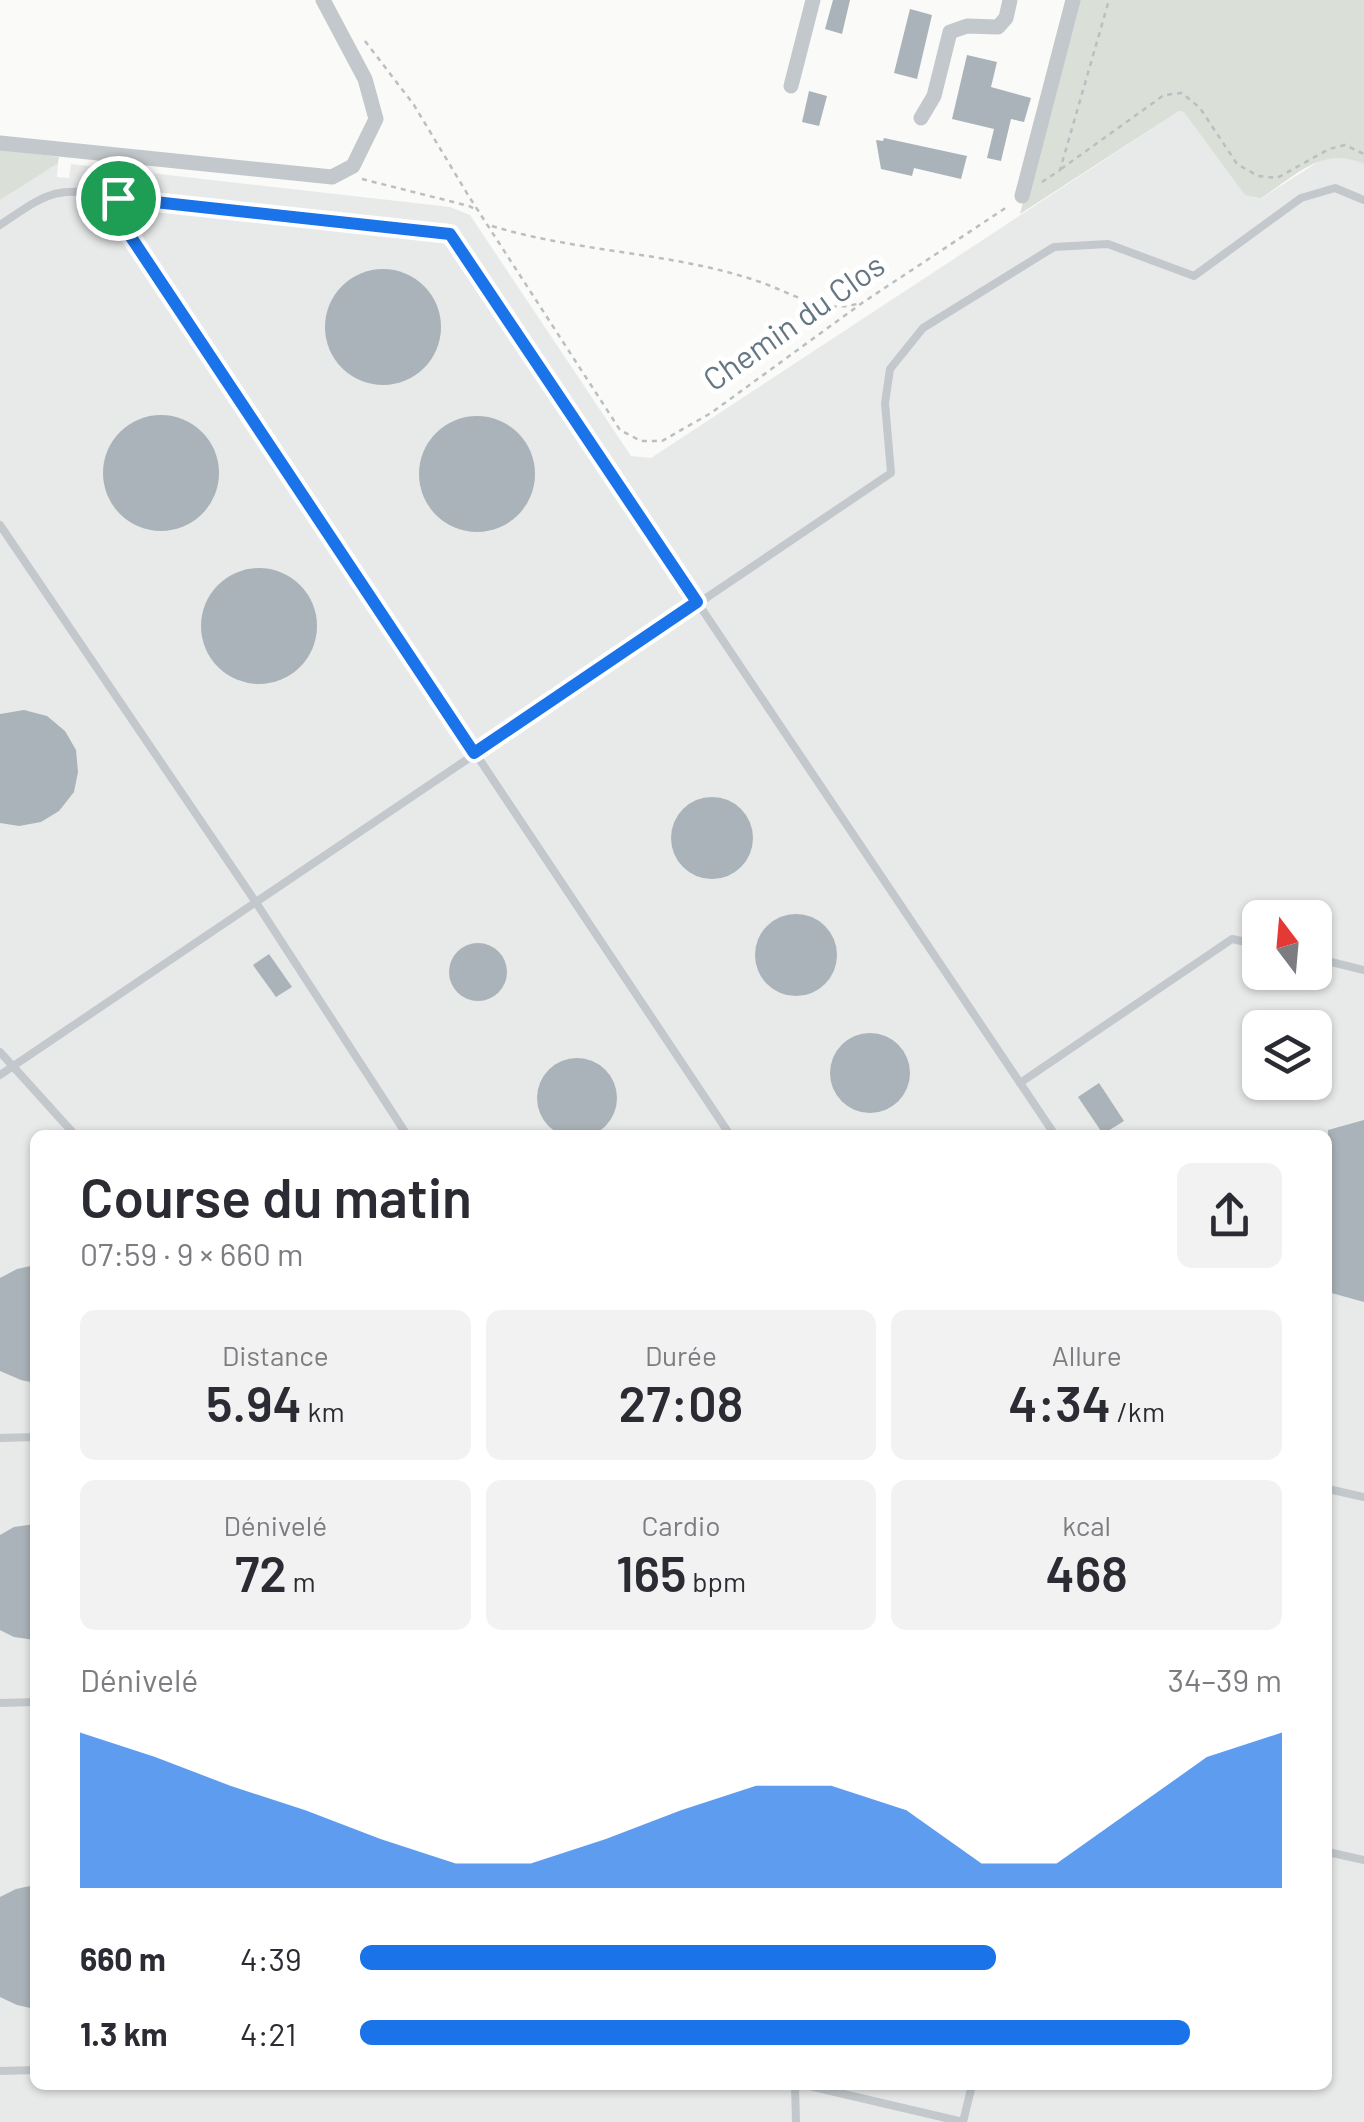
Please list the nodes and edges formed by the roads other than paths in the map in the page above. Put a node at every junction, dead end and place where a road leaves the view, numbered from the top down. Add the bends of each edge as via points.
1 (323, 0) edge
2 (813, 0) edge
3 (1010, 0) edge
4 (1073, 0) edge
5 (792, 86) dead end
6 (921, 118) dead end
7 (0, 143) edge
8 (1022, 196) road end
9 (118, 198) junction
10 (1364, 200) edge
11 (0, 226) edge
12 (0, 526) edge
13 (697, 602) junction
14 (474, 753) junction
15 (255, 901) junction
16 (1242, 940) edge
17 (1332, 962) edge
18 (1364, 970) edge
19 (0, 1052) edge
20 (12, 1067) junction
21 (0, 1075) edge
22 (1020, 1082) junction
23 (70, 1130) edge
24 (404, 1130) edge
25 (727, 1130) edge
26 (1052, 1130) edge
27 (0, 1438) edge
28 (30, 1438) edge
29 (1332, 1490) edge
30 (1364, 1497) edge
31 (30, 1702) edge
32 (0, 1703) edge
33 (1332, 1853) edge
34 (1364, 1860) edge
35 (30, 2070) edge
36 (0, 2071) edge
37 (795, 2090) edge
38 (827, 2090) edge
39 (971, 2090) edge
40 (796, 2122) edge
41 (963, 2122) edge

1 - 7 street via 365,79 376,118 353,166 332,177
2 - 5 street
3 - 6 street via 998,27 950,32 934,96
4 - 8 street
9 - 11 lane via 73,189 44,196
9 - 13 lane via 450,234
9 - 14 lane via 119,219
10 - 13 lane via 1336,188 1300,198 1194,276 1108,244 1054,247 923,328 890,368 885,403 891,473
12 - 15 lane
13 - 14 lane
13 - 22 lane
14 - 15 lane
14 - 25 lane
15 - 20 lane
15 - 24 lane
16 - 22 lane via 1232,938
17 - 18 lane
19 - 20 lane
20 - 21 lane
20 - 23 lane
22 - 26 lane
27 - 28 lane
29 - 30 lane
31 - 32 lane
33 - 34 lane
35 - 36 lane
37 - 40 lane
38 - 41 lane
39 - 41 lane

